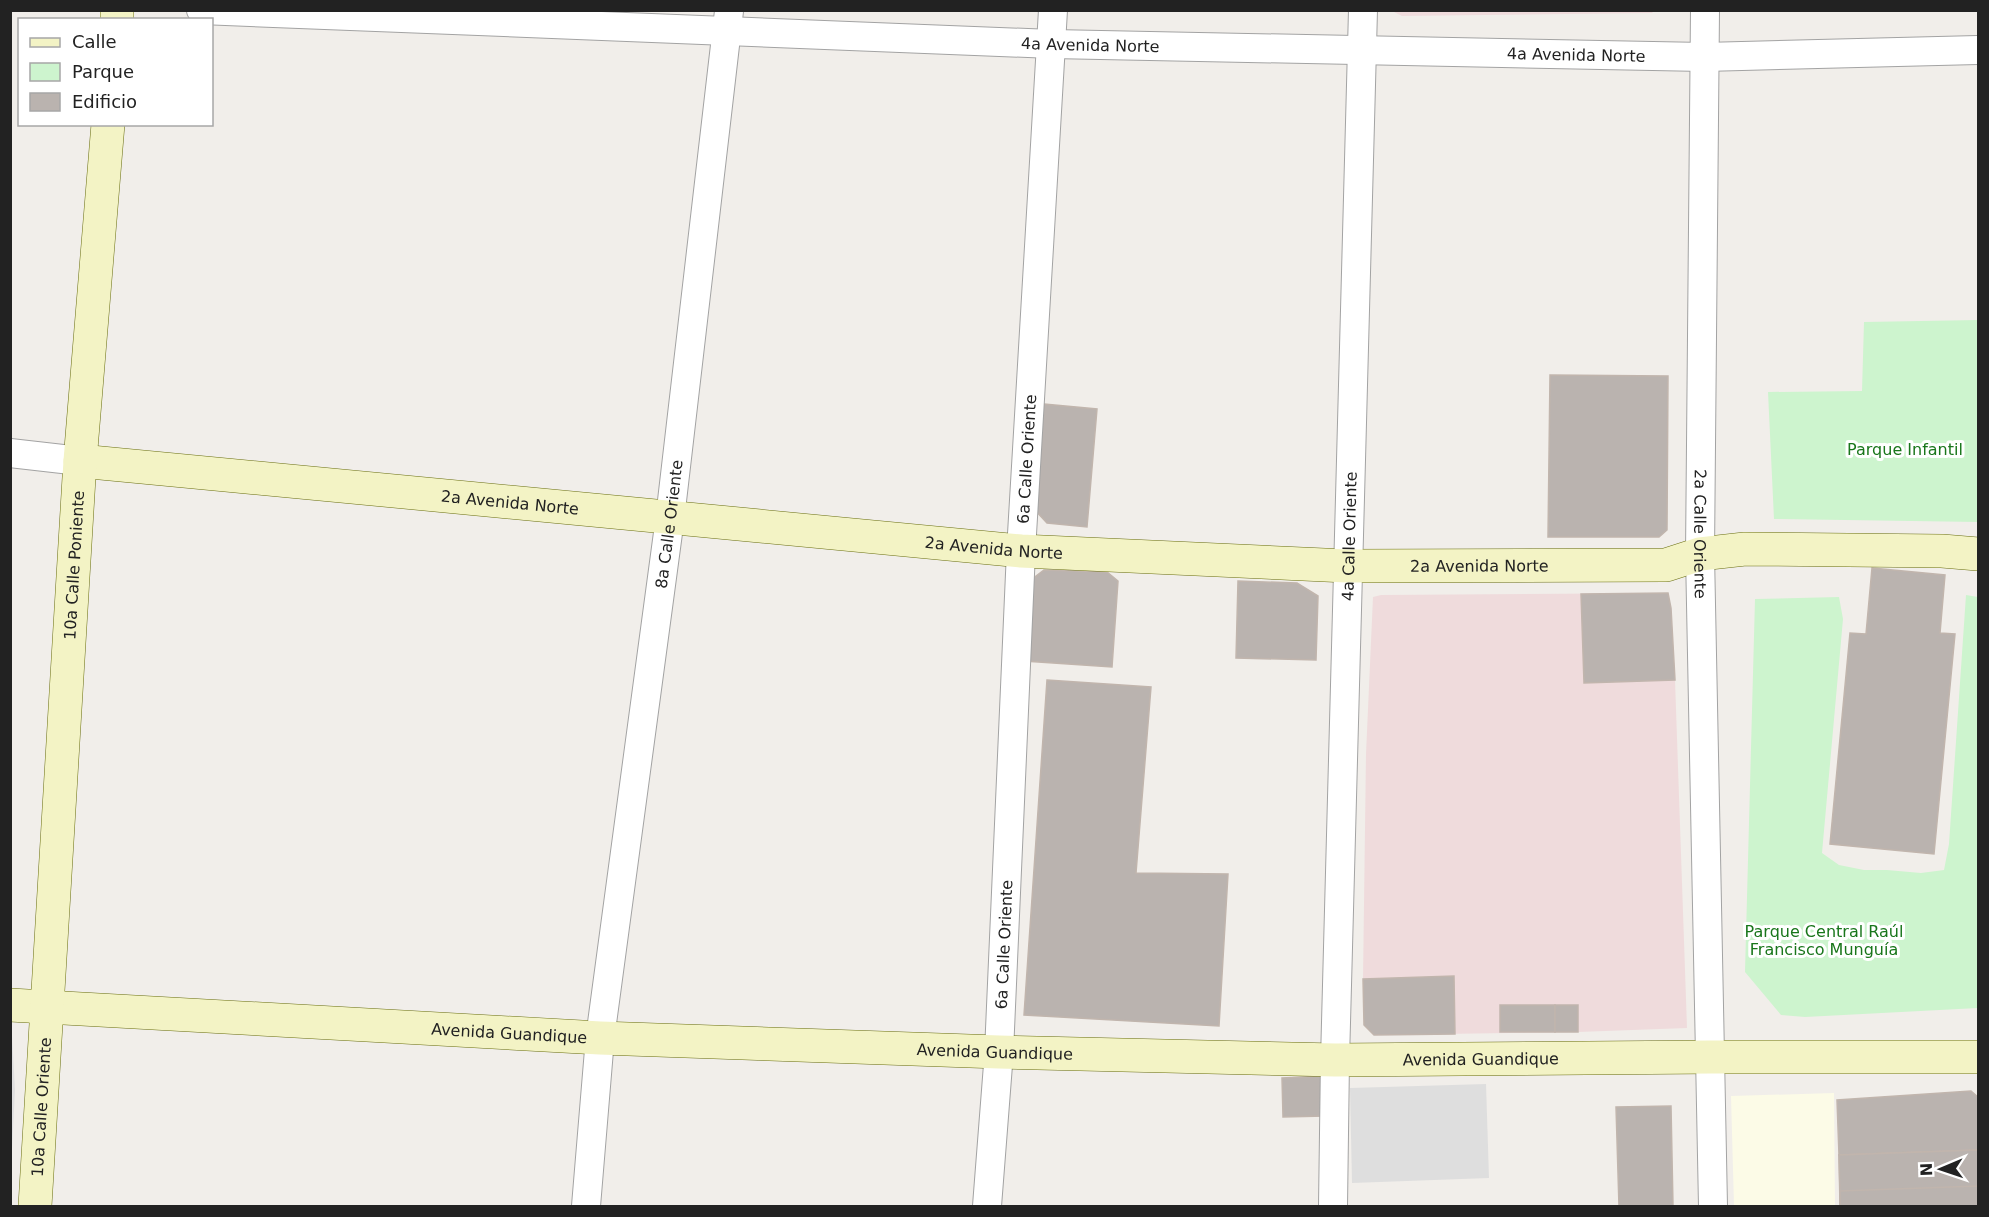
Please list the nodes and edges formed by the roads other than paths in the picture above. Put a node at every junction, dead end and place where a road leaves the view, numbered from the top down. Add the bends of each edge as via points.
1 (201, 10) edge
2 (1053, 10) edge
3 (1363, 10) edge
4 (1705, 10) edge
5 (729, 20) edge
6 (1052, 44) junction
7 (1978, 50) edge
8 (1362, 51) junction
9 (1704, 57) junction
10 (108, 126) edge
11 (10, 453) edge
12 (80, 460) junction
13 (670, 518) junction
14 (1021, 552) junction
15 (1700, 554) junction
16 (1978, 554) edge
17 (1347, 566) junction
18 (10, 1005) edge
19 (47, 1007) junction
20 (600, 1038) junction
21 (999, 1052) junction
22 (1712, 1057) junction
23 (1978, 1057) edge
24 (1335, 1060) junction
25 (35, 1206) edge
26 (586, 1206) edge
27 (987, 1206) edge
28 (1333, 1206) edge
29 (1713, 1206) edge

1 - 5 street, 4a Avenida Norte
2 - 6 street, 6a Calle Oriente
3 - 8 street, 4a Calle Oriente
4 - 9 street, 2a Calle Oriente
5 - 6 street, 4a Avenida Norte
5 - 13 street, 8a Calle Oriente
6 - 8 street, 4a Avenida Norte
6 - 14 street, 6a Calle Oriente
7 - 9 street, 4a Avenida Norte
8 - 9 street, 4a Avenida Norte
8 - 17 street, 4a Calle Oriente
9 - 15 street, 2a Calle Oriente
10 - 12 street, 10a Calle Poniente
11 - 12 street, 2a Avenida Norte
12 - 13 street, 2a Avenida Norte
12 - 19 street, 10a Calle Poniente
13 - 14 street, 2a Avenida Norte
13 - 20 street, 8a Calle Oriente
14 - 17 street, 2a Avenida Norte
14 - 21 street, 6a Calle Oriente
15 - 16 street, 2a Avenida Norte via 1745,549
15 - 17 street, 2a Avenida Norte via 1666,565
15 - 22 street, 2a Calle Oriente
17 - 24 street, 4a Calle Oriente
18 - 19 street, Avenida Guandique
19 - 20 street, Avenida Guandique
19 - 25 street, 10a Calle Oriente
20 - 21 street, Avenida Guandique
20 - 26 street, 8a Calle Oriente
21 - 24 street, Avenida Guandique
21 - 27 street, 6a Calle Oriente
22 - 23 street, Avenida Guandique
22 - 24 street, Avenida Guandique
22 - 29 street, 2a Calle Oriente
24 - 28 street, 4a Calle Oriente

